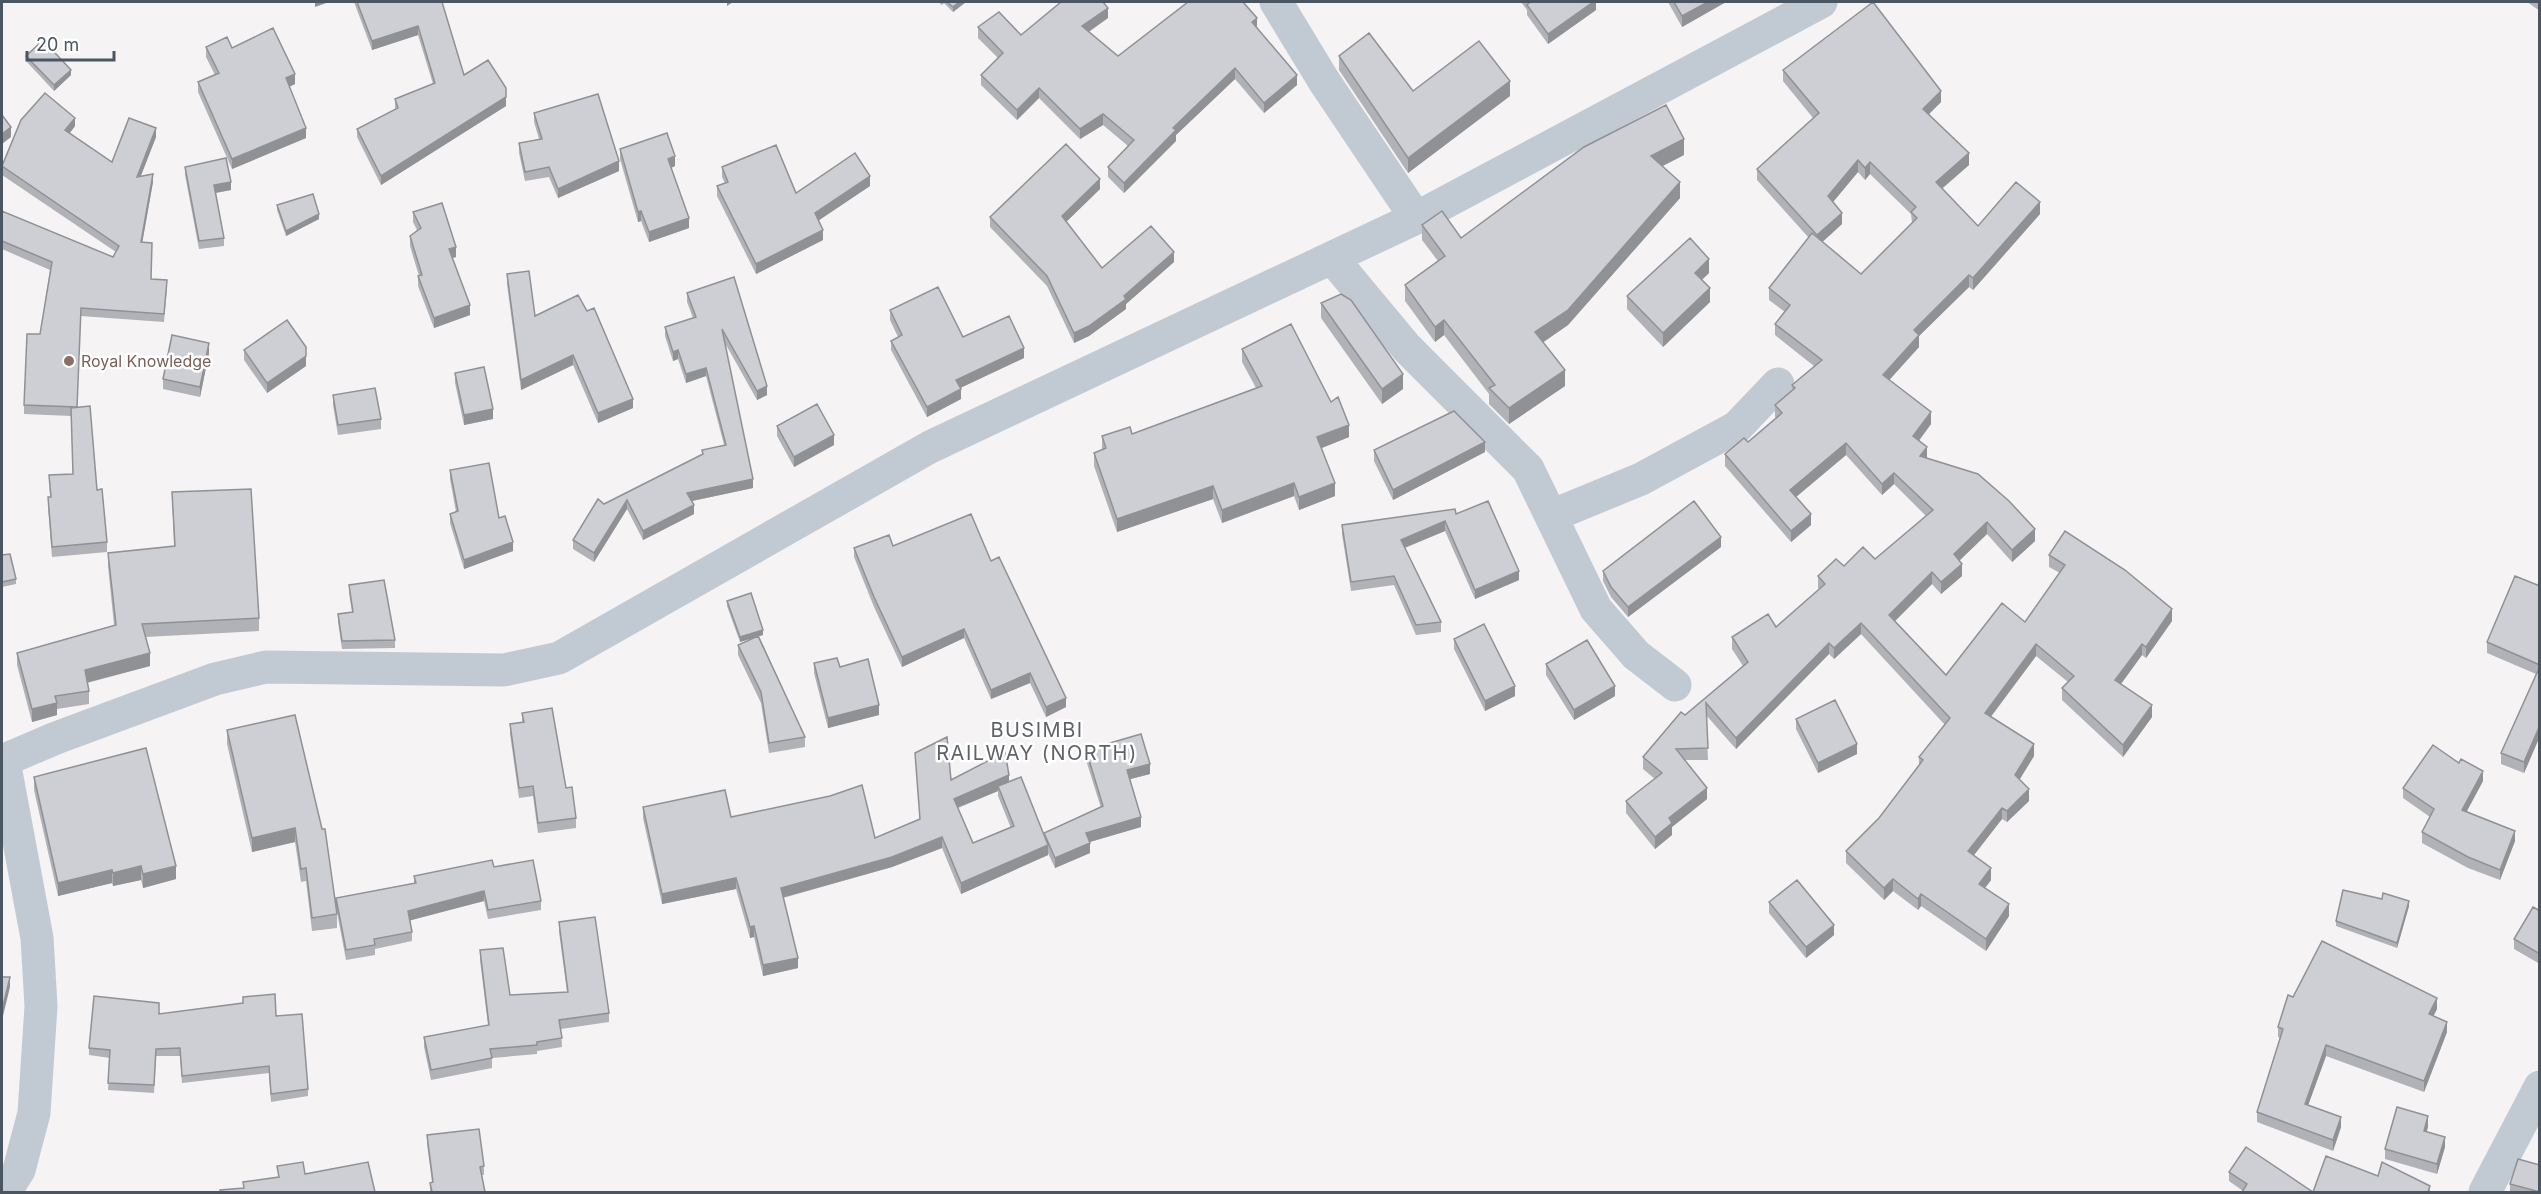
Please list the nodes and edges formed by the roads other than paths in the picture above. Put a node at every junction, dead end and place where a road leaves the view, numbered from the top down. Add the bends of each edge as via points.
1 (1276, 2) edge
2 (1821, 2) edge
3 (1416, 218) junction
4 (1332, 258) junction
5 (1778, 384) dead end
6 (1551, 516) junction
7 (1675, 685) dead end
8 (3, 761) edge
9 (2540, 1087) edge
10 (5, 1192) edge
11 (2485, 1192) edge

1 - 3 street
2 - 3 street
3 - 4 street
4 - 6 street via 1407,348 1528,469
4 - 8 street via 930,447 559,658 504,670 266,667 215,679
5 - 6 street via 1737,427 1641,479
6 - 7 street via 1596,609 1636,655
8 - 10 street via 37,938 41,1006 34,1113 18,1170
9 - 11 street

